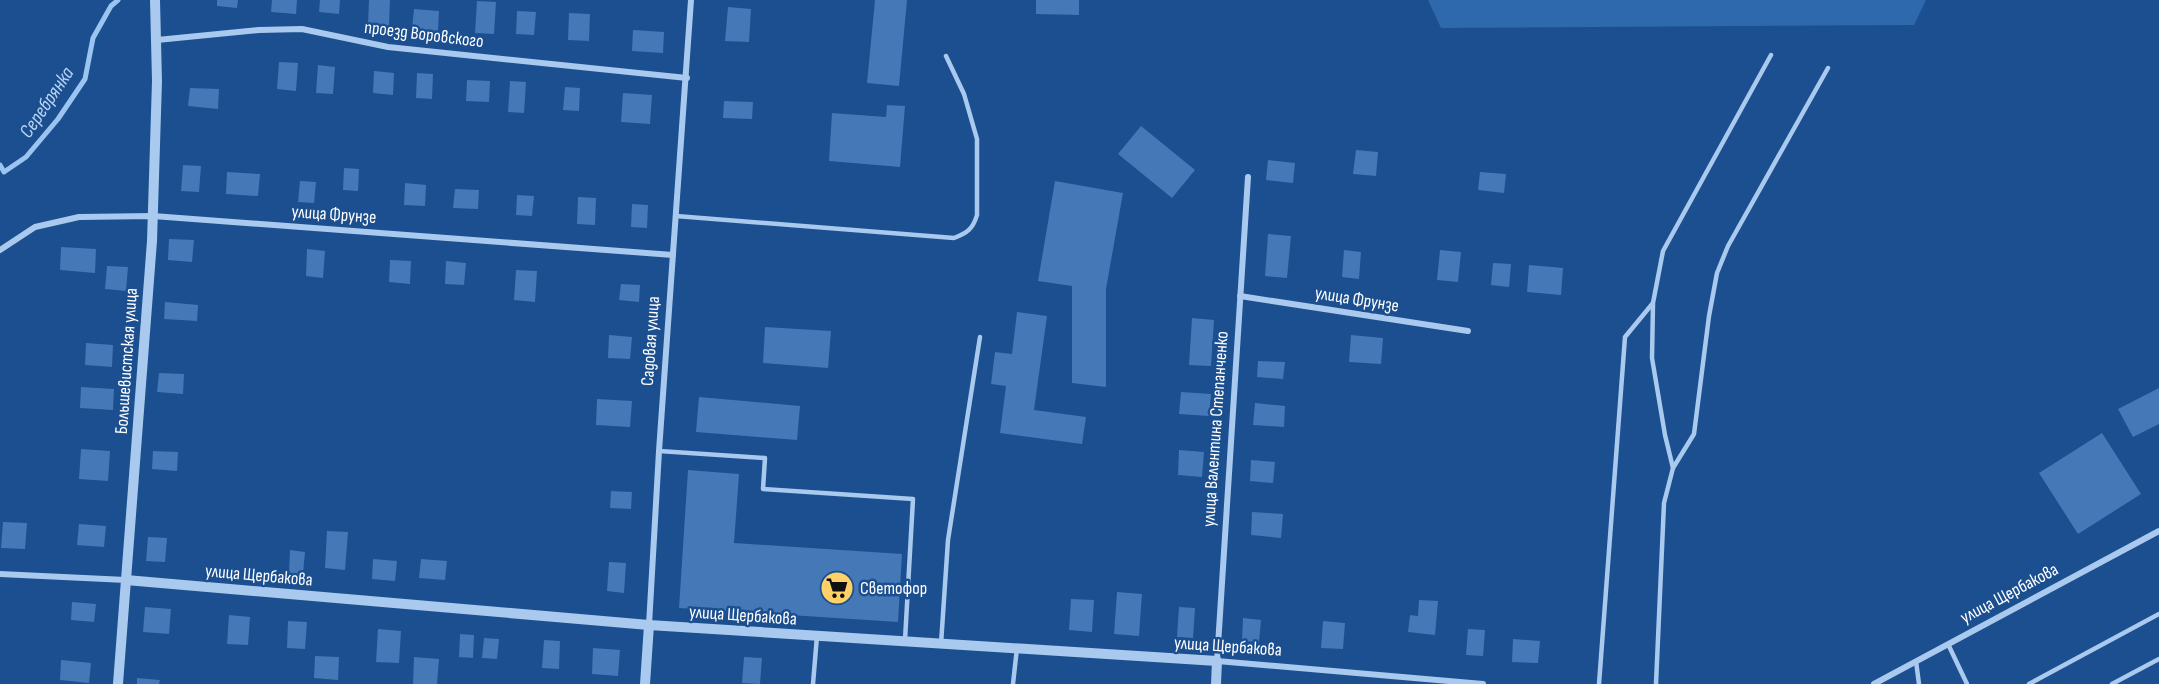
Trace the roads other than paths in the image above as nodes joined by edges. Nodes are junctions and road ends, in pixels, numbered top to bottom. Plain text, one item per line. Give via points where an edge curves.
1 (156, 0) edge
2 (691, 0) edge
3 (157, 40) junction
4 (1771, 55) dead end
5 (946, 56) dead end
6 (1828, 68) dead end
7 (687, 78) junction
8 (1248, 177) dead end
9 (153, 216) junction
10 (676, 216) junction
11 (0, 250) edge
12 (673, 255) junction
13 (1240, 296) junction
14 (1653, 303) junction
15 (1468, 331) dead end
16 (980, 337) dead end
17 (659, 451) junction
18 (1673, 468) junction
19 (2159, 531) edge
20 (0, 574) edge
21 (126, 580) junction
22 (2159, 614) edge
23 (649, 625) junction
24 (816, 636) junction
25 (905, 641) junction
26 (941, 644) junction
27 (1948, 644) junction
28 (1017, 648) junction
29 (2159, 659) edge
30 (1217, 661) junction
31 (1916, 661) junction
32 (118, 684) edge
33 (645, 684) edge
34 (813, 684) edge
35 (1013, 684) edge
36 (1216, 684) edge
37 (1484, 684) edge
38 (1599, 684) edge
39 (1656, 684) edge
40 (1874, 684) edge
41 (1919, 684) edge
42 (1967, 684) edge
43 (2029, 684) edge
44 (2112, 684) edge

1 - 3 street, Большевистская улица
2 - 7 street, Садовая улица
3 - 7 street, проезд Воровского via 302,29 388,47
3 - 9 street, Большевистская улица
4 - 14 lane via 1664,251
5 - 10 lane via 964,94 977,139 977,215 974,227 965,234 954,238
6 - 18 lane via 1728,246 1717,273 1694,434
7 - 10 street, Садовая улица
8 - 13 street, улица Валентина Степанченко
9 - 11 street, улица Фрунзе via 79,217 35,227
9 - 12 street, улица Фрунзе
9 - 21 street, Большевистская улица
10 - 12 street, Садовая улица
12 - 17 street, Садовая улица
13 - 15 street, улица Фрунзе
13 - 30 street, улица Валентина Степанченко
14 - 18 lane via 1652,357
14 - 38 lane via 1625,337
16 - 26 lane via 948,540
17 - 23 street, Садовая улица
17 - 25 lane via 765,458 763,489 913,499
18 - 39 lane via 1664,503
19 - 27 street, улица Щербакова
20 - 21 street, улица Щербакова
21 - 23 street, улица Щербакова
21 - 32 street, Большевистская улица
22 - 43 lane
23 - 24 street, улица Щербакова
23 - 33 street, Садовая улица
24 - 25 street, улица Щербакова
24 - 34 lane
25 - 26 street, улица Щербакова
26 - 28 street, улица Щербакова
27 - 31 street, улица Щербакова
27 - 42 lane
28 - 30 street, улица Щербакова
28 - 35 lane
29 - 44 lane
30 - 36 street, улица Валентина Степанченко
30 - 37 street, улица Щербакова
31 - 40 street, улица Щербакова
31 - 41 lane

